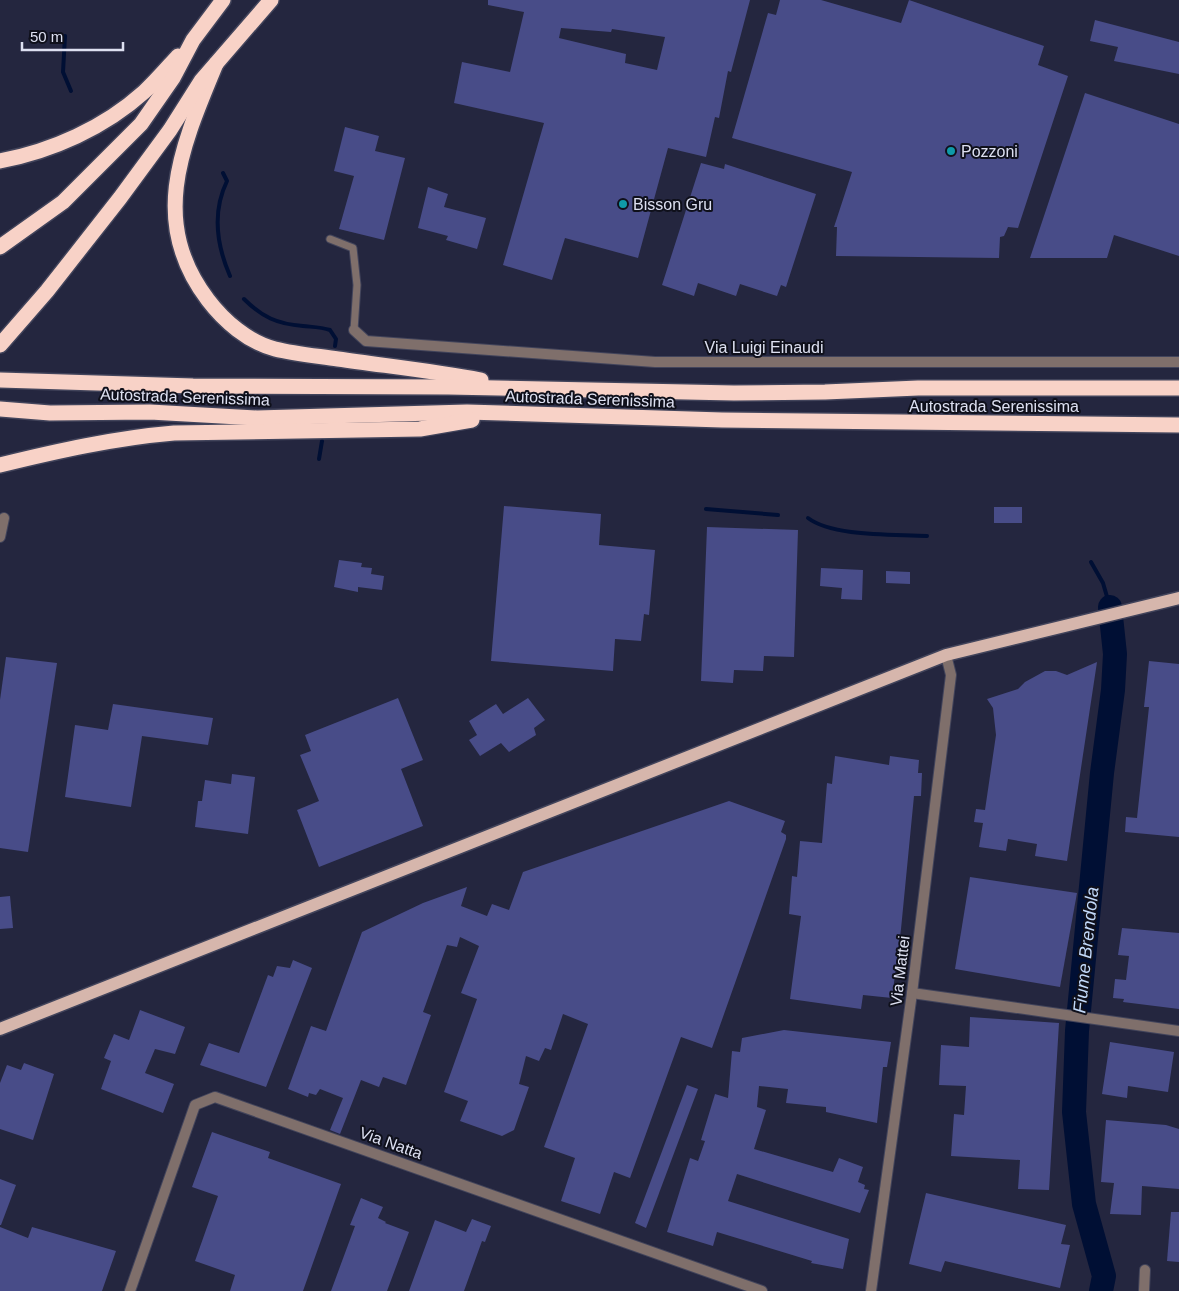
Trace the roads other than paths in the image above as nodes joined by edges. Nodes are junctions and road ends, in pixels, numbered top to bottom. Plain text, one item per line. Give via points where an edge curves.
1 (223, 0) edge
2 (270, 0) edge
3 (193, 40) junction
4 (216, 64) junction
5 (0, 161) edge
6 (330, 240) dead end
7 (0, 247) edge
8 (354, 330) joint
9 (0, 345) edge
10 (1179, 362) edge
11 (0, 380) edge
12 (524, 388) junction
13 (1179, 388) edge
14 (0, 409) edge
15 (506, 414) junction
16 (1179, 425) edge
17 (0, 465) edge
18 (4, 518) dead end
19 (0, 537) edge
20 (1179, 598) edge
21 (946, 655) junction
22 (912, 993) junction
23 (1, 1030) edge
24 (1179, 1031) edge
25 (1145, 1270) dead end
26 (130, 1291) edge
27 (762, 1291) edge
28 (871, 1291) edge
29 (1144, 1291) edge

1 - 3 highway
2 - 4 highway
3 - 5 highway via 144,92 107,119 53,146
3 - 7 highway via 154,105 114,153 63,202
4 - 9 highway via 201,81 146,164 47,291
4 - 12 highway via 185,145 175,196 175,220 185,264 218,313 242,333 274,349
6 - 8 lane via 353,248 357,285
8 - 10 street, Via Luigi Einaudi via 366,341 655,362
11 - 12 highway, Autostrada Serenissima via 193,386
12 - 13 highway, Autostrada Serenissima via 734,393 918,388
14 - 15 highway, Autostrada Serenissima via 257,418 458,412
15 - 16 highway, Autostrada Serenissima
15 - 17 highway via 420,428 142,436
18 - 19 street
20 - 21 main road
21 - 22 street, Via Mattei via 951,675
21 - 23 main road
22 - 24 street
22 - 28 street, Via Mattei
25 - 29 street
26 - 27 street, Via Natta via 195,1105 215,1097

